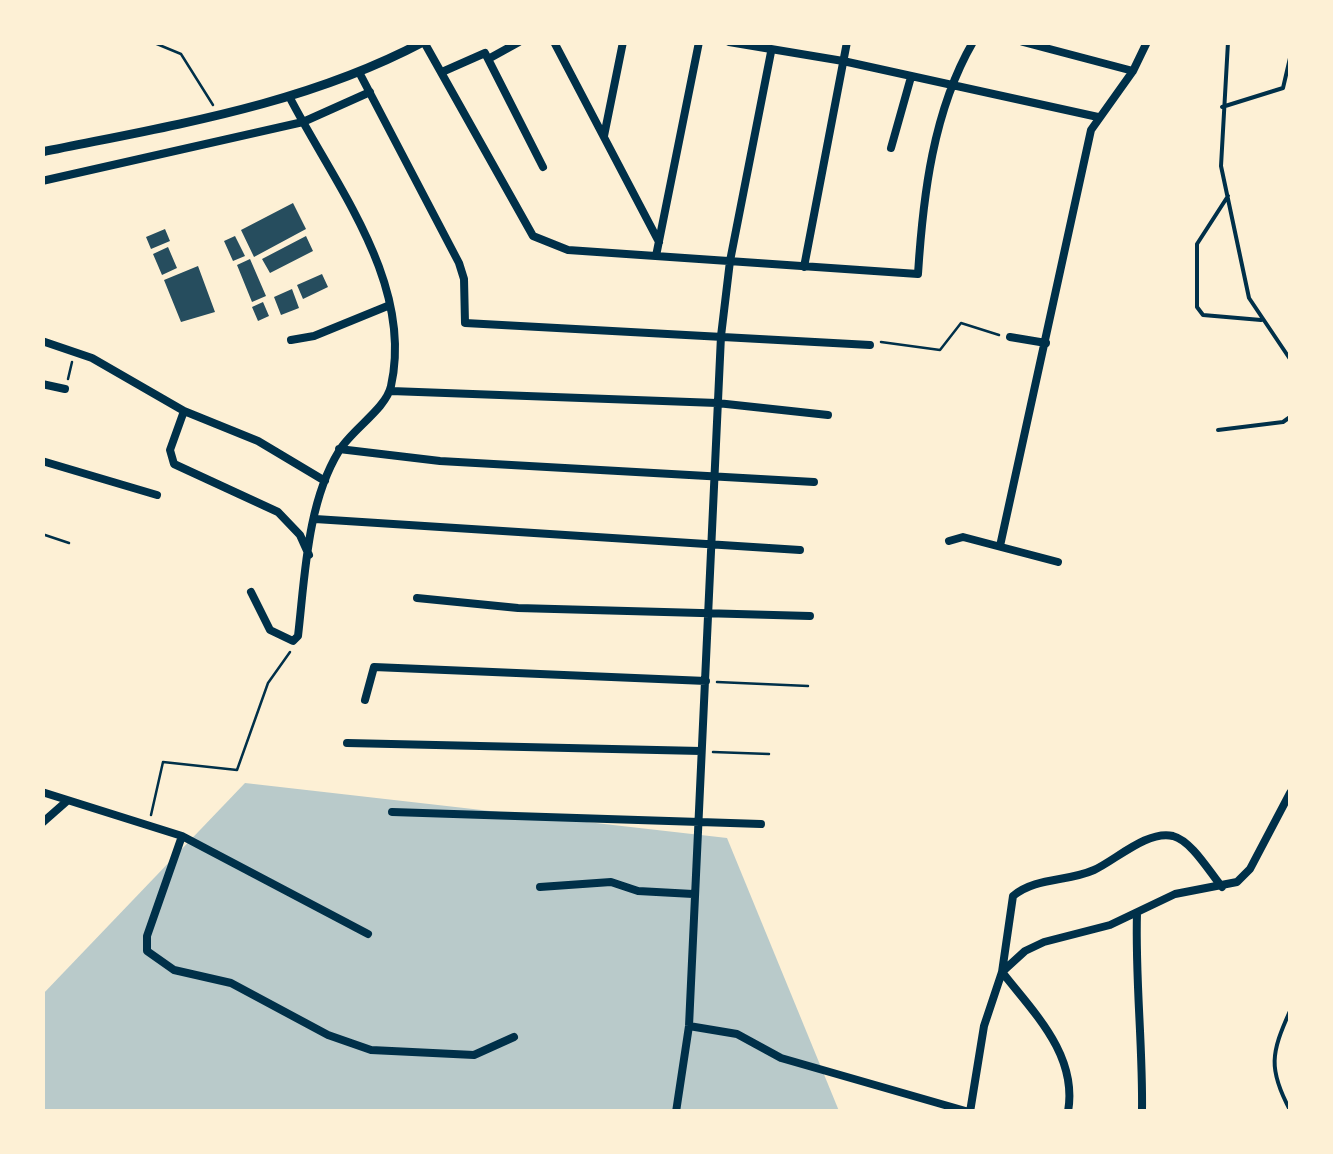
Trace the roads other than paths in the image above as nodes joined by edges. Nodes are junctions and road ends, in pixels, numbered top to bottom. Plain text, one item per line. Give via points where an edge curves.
1 (423, 42) edge
2 (519, 42) edge
3 (554, 42) edge
4 (623, 42) edge
5 (699, 42) edge
6 (729, 42) edge
7 (846, 42) edge
8 (974, 42) edge
9 (1023, 42) edge
10 (1147, 42) edge
11 (1228, 42) edge
12 (771, 52) junction
13 (488, 56) junction
14 (1290, 58) edge
15 (843, 61) junction
16 (1133, 71) junction
17 (442, 72) junction
18 (360, 74) junction
19 (911, 78) junction
20 (949, 86) junction
21 (370, 92) junction
22 (290, 98) junction
23 (1222, 107) junction
24 (1098, 117) junction
25 (303, 122) junction
26 (604, 137) junction
27 (890, 148) dead end
28 (42, 152) edge
29 (543, 167) dead end
30 (42, 181) edge
31 (1228, 196) junction
32 (658, 242) junction
33 (656, 256) junction
34 (730, 261) junction
35 (804, 266) junction
36 (390, 304) junction
37 (1261, 320) junction
38 (722, 336) junction
39 (1010, 337) road end
40 (291, 340) dead end
41 (42, 341) edge
42 (1046, 343) junction
43 (870, 345) road end
44 (1290, 359) edge
45 (42, 384) edge
46 (65, 390) road end
47 (391, 391) junction
48 (717, 403) junction
49 (184, 412) junction
50 (828, 415) dead end
51 (1290, 417) edge
52 (1218, 430) dead end
53 (339, 449) junction
54 (42, 461) edge
55 (715, 475) junction
56 (324, 480) junction
57 (814, 482) dead end
58 (157, 496) dead end
59 (315, 519) junction
60 (950, 541) dead end
61 (713, 546) junction
62 (1000, 546) junction
63 (800, 550) dead end
64 (309, 555) junction
65 (1058, 562) dead end
66 (251, 592) dead end
67 (417, 598) dead end
68 (710, 614) junction
69 (810, 616) dead end
70 (706, 681) junction
71 (365, 700) dead end
72 (347, 743) dead end
73 (701, 751) junction
74 (42, 792) edge
75 (1290, 793) edge
76 (67, 801) junction
77 (392, 812) dead end
78 (696, 820) junction
79 (42, 822) edge
80 (761, 824) dead end
81 (182, 836) junction
82 (1222, 887) junction
83 (540, 888) dead end
84 (693, 894) junction
85 (1138, 913) junction
86 (368, 934) dead end
87 (1002, 972) junction
88 (1290, 1011) edge
89 (688, 1026) junction
90 (514, 1037) dead end
91 (1290, 1110) edge
92 (676, 1112) edge
93 (969, 1112) edge
94 (1068, 1112) edge
95 (1142, 1112) edge

1 - 17 street
1 - 18 street
2 - 13 street
3 - 26 street
4 - 26 street
5 - 32 street
6 - 12 street
7 - 15 street
8 - 20 street
9 - 16 street
10 - 16 street
11 - 23 lane
12 - 15 street
12 - 34 street
13 - 17 street
13 - 29 street
14 - 23 lane via 1283,88
15 - 19 street
15 - 35 street
16 - 24 street
17 - 33 street via 533,236 546,245
18 - 21 street
18 - 22 street
19 - 20 street
19 - 27 street
20 - 24 street
20 - 35 street via 920,228 918,274
21 - 25 street
21 - 38 street via 459,262 465,323
22 - 25 street
22 - 28 street
23 - 31 lane via 1219,143
24 - 42 street
25 - 30 street
25 - 36 street via 364,235
26 - 32 street
31 - 37 lane
31 - 37 lane via 1197,244 1196,307 1203,314
32 - 33 street
33 - 34 street
34 - 35 street
34 - 38 street
36 - 40 street
36 - 47 street
37 - 44 lane
38 - 43 street
38 - 48 street
39 - 42 street
41 - 49 street via 147,386
42 - 62 street
45 - 46 street
47 - 48 street
47 - 53 street
48 - 50 street
48 - 55 street
49 - 56 street via 258,441
49 - 64 street via 170,450 174,464 278,512
51 - 52 lane
53 - 55 street
53 - 56 street
54 - 58 street
55 - 57 street
55 - 61 street
56 - 59 street
59 - 61 street
59 - 64 street
60 - 62 street via 963,537
61 - 63 street
61 - 68 street
62 - 65 street
64 - 66 street via 293,641 270,630
67 - 68 street
68 - 69 street
68 - 70 street
70 - 71 street via 374,667
70 - 73 street
72 - 73 street
73 - 78 street
74 - 76 street
75 - 82 street via 1250,868
76 - 79 street
76 - 81 street
77 - 78 street
78 - 80 street
78 - 84 street
81 - 86 street
81 - 90 street via 147,936 147,951 156,961 231,983 328,1035 372,1050 474,1056
82 - 85 street via 1174,894
82 - 87 street via 1184,842 1164,836 1089,872 1027,885 1013,896
83 - 84 street via 611,882
84 - 89 street
85 - 87 street via 1044,942
85 - 95 street
87 - 93 street via 984,1026
87 - 94 street via 1064,1060
88 - 91 lane via 1275,1044 1274,1080
89 - 92 street
89 - 93 street via 737,1034 781,1058

